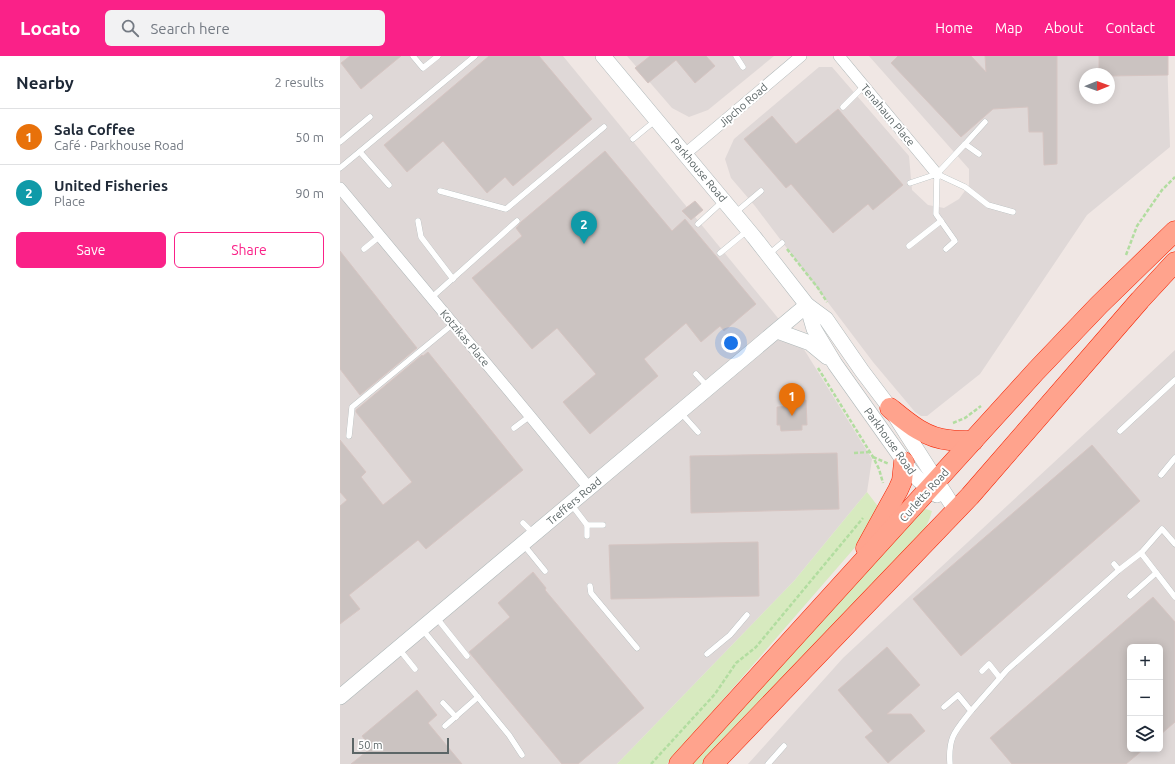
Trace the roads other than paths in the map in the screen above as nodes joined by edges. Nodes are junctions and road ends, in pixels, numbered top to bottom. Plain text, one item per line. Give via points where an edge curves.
1 (413, 56) edge
2 (438, 56) edge
3 (476, 56) edge
4 (603, 56) edge
5 (736, 56) edge
6 (801, 56) edge
7 (839, 56) edge
8 (743, 67) dead end
9 (864, 86) junction
10 (843, 107) dead end
11 (370, 117) dead end
12 (656, 120) junction
13 (985, 122) dead end
14 (604, 127) dead end
15 (633, 139) dead end
16 (340, 142) edge
17 (965, 144) junction
18 (360, 152) junction
19 (685, 154) junction
20 (979, 154) dead end
21 (340, 168) edge
22 (937, 174) junction
23 (910, 183) dead end
24 (389, 185) dead end
25 (440, 191) dead end
26 (761, 191) dead end
27 (341, 192) edge
28 (724, 200) junction
29 (1014, 212) dead end
30 (735, 214) junction
31 (418, 221) dead end
32 (517, 221) dead end
33 (941, 222) junction
34 (698, 224) dead end
35 (748, 229) junction
36 (1175, 231) edge
37 (380, 236) junction
38 (782, 243) dead end
39 (909, 246) dead end
40 (364, 249) dead end
41 (946, 249) dead end
42 (720, 253) dead end
43 (768, 254) junction
44 (1175, 262) edge
45 (453, 279) junction
46 (431, 298) junction
47 (807, 305) junction
48 (453, 324) junction
49 (777, 331) junction
50 (835, 364) junction
51 (696, 374) dead end
52 (1175, 380) edge
53 (708, 388) junction
54 (890, 408) junction
55 (680, 411) junction
56 (530, 416) junction
57 (514, 428) dead end
58 (1120, 431) dead end
59 (698, 432) dead end
60 (349, 436) dead end
61 (973, 441) junction
62 (1175, 458) edge
63 (904, 462) junction
64 (1161, 475) dead end
65 (933, 485) junction
66 (589, 488) junction
67 (570, 504) junction
68 (956, 511) junction
69 (523, 523) dead end
70 (587, 525) junction
71 (603, 525) dead end
72 (587, 536) dead end
73 (528, 539) junction
74 (1175, 544) edge
75 (1141, 553) junction
76 (1114, 564) dead end
77 (546, 570) dead end
78 (1119, 570) junction
79 (1156, 573) junction
80 (852, 574) junction
81 (590, 586) dead end
82 (1130, 596) dead end
83 (1175, 597) edge
84 (747, 615) dead end
85 (436, 617) junction
86 (422, 628) junction
87 (398, 648) junction
88 (636, 648) dead end
89 (707, 654) dead end
90 (467, 656) dead end
91 (415, 670) dead end
92 (982, 671) dead end
93 (1000, 678) junction
94 (340, 696) edge
95 (478, 698) junction
96 (443, 703) dead end
97 (944, 707) dead end
98 (971, 711) junction
99 (456, 717) junction
100 (445, 726) dead end
101 (784, 746) dead end
102 (522, 755) dead end
103 (679, 764) edge
104 (713, 764) edge
105 (768, 764) edge
106 (950, 764) edge

1 - 2 lane via 423,68
3 - 18 lane
4 - 12 street, Parkhouse Road
5 - 8 lane
6 - 19 street, Jipcho Road
7 - 9 street, Tenahaun Place
9 - 10 lane
9 - 22 street, Tenahaun Place
11 - 16 lane
12 - 15 lane
12 - 19 street, Parkhouse Road
13 - 17 lane
14 - 25 lane via 506,209
17 - 20 lane
17 - 22 lane
18 - 21 lane
18 - 24 lane
19 - 28 street, Parkhouse Road
22 - 23 lane
22 - 29 lane via 965,187 988,205
22 - 33 lane via 936,214
26 - 30 lane
27 - 37 street, Kotzikas Place
28 - 30 street, Parkhouse Road
28 - 34 lane
30 - 35 street, Parkhouse Road
31 - 45 lane via 421,237
32 - 45 lane
33 - 39 lane
33 - 41 lane via 956,241
35 - 42 lane
35 - 43 street, Parkhouse Road
36 - 61 highway, Curletts Road via 1036,371
37 - 40 lane
37 - 46 street, Kotzikas Place
38 - 43 lane
43 - 47 street, Parkhouse Road
44 - 68 highway
45 - 46 lane
46 - 48 street, Kotzikas Place
47 - 49 street, Treffers Road
47 - 50 street, Parkhouse Road via 814,329
47 - 54 street, Parkhouse Road via 826,319
48 - 56 street, Kotzikas Place
48 - 60 lane via 352,407
49 - 50 street via 810,344
49 - 53 street, Treffers Road
50 - 63 street, Parkhouse Road
51 - 53 lane
52 - 58 lane
53 - 55 street, Treffers Road
54 - 61 highway via 910,425 929,435 948,440
54 - 65 street, Parkhouse Road
55 - 59 lane
55 - 66 street, Treffers Road
56 - 57 lane
56 - 66 street, Kotzikas Place
61 - 65 highway, Curletts Road
62 - 64 lane
63 - 65 street, Parkhouse Road via 919,480
63 - 80 highway via 902,481 898,490
65 - 68 street, Parkhouse Road
65 - 80 highway, Curletts Road
66 - 67 street, Treffers Road
67 - 70 lane
67 - 73 street, Treffers Road
68 - 104 highway
69 - 73 lane
70 - 71 lane
70 - 72 lane
73 - 77 lane
73 - 85 street, Treffers Road
74 - 75 lane via 1162,529
75 - 78 lane
75 - 79 lane
76 - 78 lane
78 - 93 lane
79 - 82 lane
79 - 83 lane
80 - 103 highway, Curletts Road
81 - 88 lane via 591,593
84 - 89 lane via 730,635
85 - 86 street, Treffers Road
85 - 90 lane
86 - 87 street, Treffers Road
86 - 95 lane
87 - 91 lane
87 - 94 street, Treffers Road
92 - 93 lane via 989,664
93 - 98 lane
95 - 99 lane
95 - 102 lane
96 - 99 lane
97 - 98 lane via 958,695
98 - 106 lane via 951,740
99 - 100 lane
101 - 105 lane

